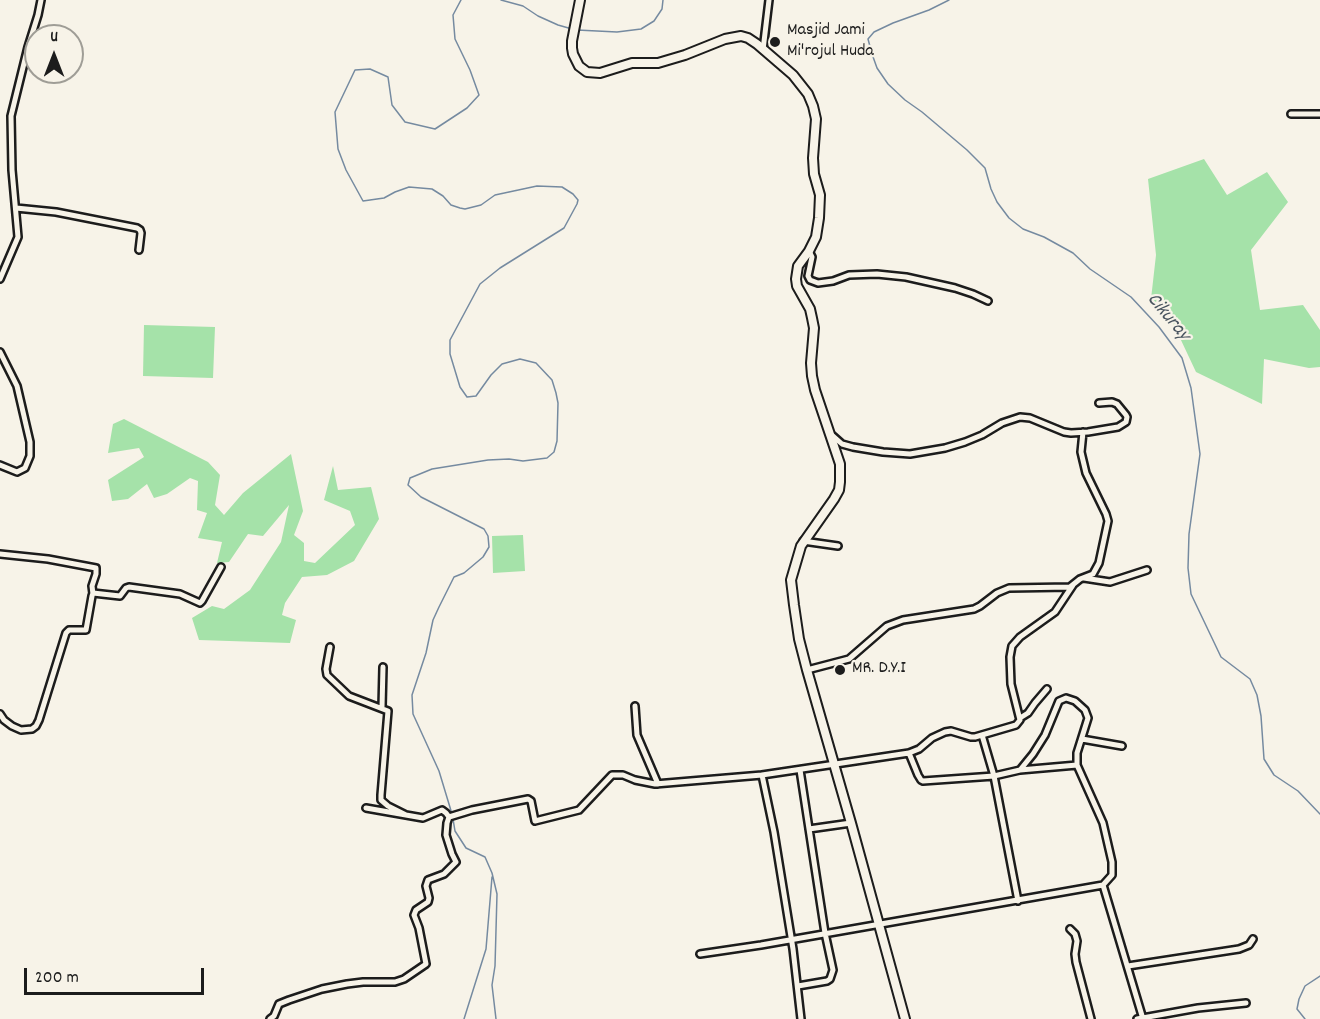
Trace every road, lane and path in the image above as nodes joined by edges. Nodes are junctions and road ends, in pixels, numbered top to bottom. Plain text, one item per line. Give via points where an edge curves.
1 (41, 0) edge
2 (580, 0) edge
3 (769, 0) edge
4 (763, 50) junction
5 (1291, 114) dead end
6 (1320, 114) edge
7 (16, 208) junction
8 (139, 250) dead end
9 (809, 251) junction
10 (0, 279) edge
11 (988, 301) dead end
12 (0, 352) edge
13 (1099, 403) dead end
14 (830, 432) junction
15 (1083, 432) junction
16 (0, 465) edge
17 (803, 541) junction
18 (838, 546) dead end
19 (0, 554) edge
20 (221, 567) dead end
21 (1147, 570) dead end
22 (1082, 578) junction
23 (1073, 585) junction
24 (93, 594) junction
25 (330, 647) dead end
26 (383, 667) dead end
27 (807, 670) junction
28 (1047, 689) dead end
29 (635, 706) dead end
30 (382, 707) junction
31 (1020, 718) junction
32 (1, 719) edge
33 (982, 735) junction
34 (1082, 739) junction
35 (1122, 746) dead end
36 (909, 753) junction
37 (834, 764) junction
38 (1077, 765) junction
39 (800, 770) junction
40 (1020, 770) junction
41 (762, 775) junction
42 (994, 776) junction
43 (658, 784) junction
44 (366, 808) dead end
45 (406, 815) junction
46 (450, 817) junction
47 (851, 823) junction
48 (809, 829) junction
49 (1103, 885) junction
50 (1018, 901) junction
51 (879, 924) junction
52 (1070, 929) dead end
53 (825, 933) junction
54 (791, 939) junction
55 (1253, 939) dead end
56 (700, 954) dead end
57 (1128, 966) junction
58 (798, 986) junction
59 (1246, 1003) dead end
60 (1141, 1018) edge
61 (270, 1019) edge
62 (801, 1019) edge
63 (905, 1019) edge
64 (1091, 1019) edge

1 - 7 street via 11,116
2 - 4 main road via 573,54 586,72 670,60 741,36
3 - 4 street
4 - 9 main road via 793,75 808,94 816,119 813,158 820,195 819,218
5 - 6 street
7 - 8 street via 138,229
7 - 10 street via 18,237
9 - 11 street via 812,257 808,276 818,283 849,275 896,276 937,283
9 - 14 main road via 798,266 796,279 810,309 814,328 812,376
12 - 16 street via 17,386 30,456 25,468 17,472
13 - 15 street via 1117,404 1127,417 1126,422 1118,427
14 - 15 street via 842,444 910,454 965,442 1020,417 1064,432
14 - 17 main road via 840,464 840,486
15 - 22 street via 1086,472 1108,521 1097,569
17 - 18 street
17 - 27 main road via 791,580
19 - 24 street via 96,568
20 - 24 street via 200,603 180,594 129,587 120,596
21 - 22 street via 1110,582
22 - 23 street
23 - 27 street via 1009,588 974,609 903,620 887,627 849,659
23 - 31 street via 1055,612 1012,646 1011,684
24 - 32 street via 86,630 66,633 36,726 21,730
25 - 30 street via 327,675 349,696
26 - 30 street
27 - 37 main road
28 - 31 street
29 - 43 street via 637,735
30 - 45 street via 388,712 381,800
31 - 33 street via 1016,725
33 - 36 street via 945,732
33 - 42 street
34 - 35 street
34 - 38 street
34 - 40 street via 1087,713 1075,701 1061,699 1045,735
36 - 37 street
36 - 42 street via 923,781
37 - 39 street
37 - 47 main road
38 - 40 street
38 - 49 street via 1103,823 1112,862 1112,875
39 - 41 street
39 - 48 street
40 - 42 street
41 - 43 street
41 - 54 street
42 - 50 street
43 - 46 street via 612,775 579,810 535,821 528,799
44 - 45 street
45 - 46 street via 423,818 442,810
46 - 61 street via 446,835 456,862 444,874 428,880 428,902 414,915 426,964 395,982 346,984 290,1000 279,1005
47 - 48 street
47 - 51 main road
48 - 53 street
49 - 50 street
49 - 57 street
50 - 51 street
51 - 53 street
51 - 63 main road
52 - 64 street via 1077,941 1076,962
53 - 54 street
53 - 58 street via 830,979
54 - 56 street
54 - 58 street
55 - 57 street via 1239,949
57 - 60 street
58 - 62 street
59 - 60 street

